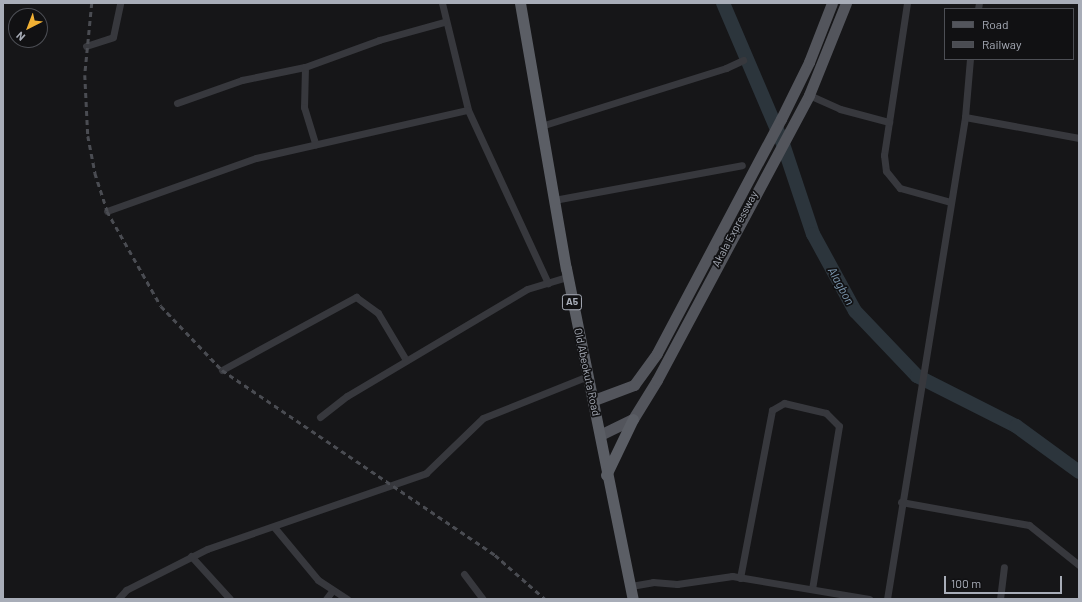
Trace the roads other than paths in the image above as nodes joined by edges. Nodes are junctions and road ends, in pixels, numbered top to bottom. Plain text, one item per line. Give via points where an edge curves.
1 (120, 3) edge
2 (442, 3) edge
3 (520, 3) edge
4 (832, 3) edge
5 (846, 3) edge
6 (907, 3) edge
7 (444, 22) junction
8 (86, 46) dead end
9 (743, 60) dead end
10 (970, 60) edge
11 (305, 67) junction
12 (809, 95) junction
13 (177, 103) dead end
14 (468, 110) junction
15 (966, 116) junction
16 (889, 122) junction
17 (541, 126) junction
18 (1079, 138) edge
19 (315, 144) junction
20 (742, 164) dead end
21 (554, 200) junction
22 (950, 202) junction
23 (107, 211) dead end
24 (567, 277) junction
25 (548, 283) junction
26 (406, 360) junction
27 (222, 370) dead end
28 (588, 376) junction
29 (594, 400) junction
30 (320, 417) dead end
31 (633, 419) junction
32 (600, 435) junction
33 (606, 476) junction
34 (901, 502) junction
35 (274, 527) junction
36 (191, 556) junction
37 (1079, 564) edge
38 (1004, 567) dead end
39 (464, 574) dead end
40 (740, 578) junction
41 (631, 586) junction
42 (812, 589) junction
43 (332, 591) junction
44 (118, 599) edge
45 (230, 599) edge
46 (326, 599) edge
47 (347, 599) edge
48 (483, 599) edge
49 (633, 599) edge
50 (869, 599) edge
51 (887, 599) edge
52 (1000, 599) edge

1 - 8 street via 113,37
2 - 7 street
3 - 17 highway, Old Abeokuta Road / A5
4 - 29 main road, Akala Expressway via 809,62 781,119 645,371 625,391
5 - 12 main road, Akala Expressway
6 - 16 street
7 - 11 street via 379,40
7 - 14 street
9 - 17 street via 726,68
10 - 15 street
11 - 13 street via 242,80
11 - 19 street via 304,107
12 - 16 street via 840,109
12 - 31 main road, Akala Expressway via 668,360
14 - 19 street
14 - 25 street
15 - 18 street
15 - 22 street
16 - 22 street via 884,155 890,178 907,191
17 - 21 highway, Old Abeokuta Road / A5
19 - 23 street via 256,158
20 - 21 street
21 - 24 highway, Old Abeokuta Road / A5
22 - 34 street
24 - 25 street
24 - 28 highway, Old Abeokuta Road / A5
25 - 26 street via 527,289
26 - 27 street via 378,313 356,297
26 - 30 street
28 - 29 highway, Old Abeokuta Road / A5
28 - 35 street via 483,418 426,473
29 - 32 highway, Old Abeokuta Road / A5
31 - 32 main road
31 - 33 highway
32 - 33 highway, Old Abeokuta Road / A5
33 - 41 highway, Old Abeokuta Road / A5
34 - 37 street via 1003,518 1029,526
34 - 51 street
35 - 36 street
35 - 43 street via 307,568
36 - 44 street via 126,590
36 - 45 street
38 - 52 street
39 - 48 street
40 - 41 street
40 - 42 street
40 - 42 street via 772,410 784,403 826,413 839,426
41 - 49 highway, Old Abeokuta Road / A5
42 - 50 street
43 - 46 street
43 - 47 street

